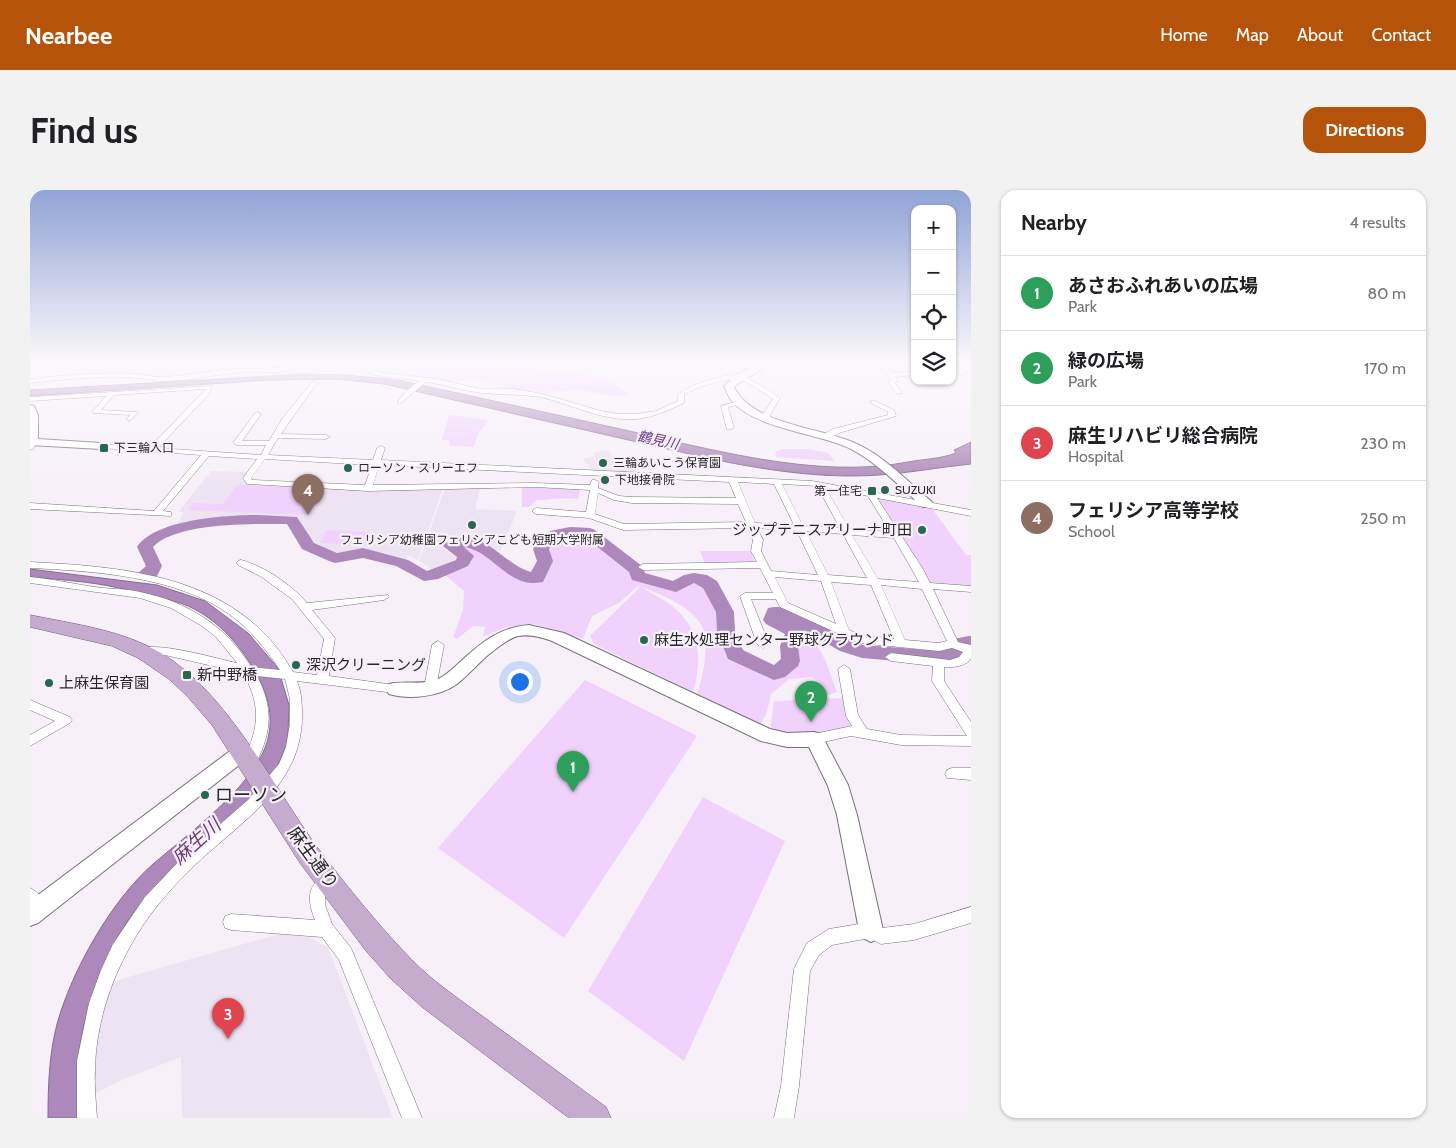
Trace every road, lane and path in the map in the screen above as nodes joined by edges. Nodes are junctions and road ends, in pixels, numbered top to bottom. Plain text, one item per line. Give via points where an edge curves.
1 (103, 403) edge
2 (197, 403) edge
3 (299, 403) edge
4 (566, 403) edge
5 (680, 403) edge
6 (737, 403) edge
7 (739, 403) edge
8 (774, 403) edge
9 (876, 403) edge
10 (30, 408) edge
11 (257, 414) dead end
12 (765, 417) junction
13 (130, 418) dead end
14 (730, 428) dead end
15 (827, 436) junction
16 (326, 437) dead end
17 (273, 439) junction
18 (31, 444) edge
19 (101, 446) joint
20 (153, 448) junction
21 (380, 448) dead end
22 (207, 453) junction
23 (262, 457) junction
24 (877, 462) joint
25 (376, 463) junction
26 (593, 474) junction
27 (894, 476) joint
28 (733, 481) junction
29 (777, 482) junction
30 (820, 485) junction
31 (368, 488) junction
32 (594, 490) junction
33 (870, 493) junction
34 (743, 502) junction
35 (927, 504) junction
36 (30, 506) edge
37 (536, 511) dead end
38 (157, 513) junction
39 (971, 513) edge
40 (168, 514) dead end
41 (590, 516) junction
42 (752, 525) junction
43 (800, 528) junction
44 (846, 531) junction
45 (896, 535) junction
46 (241, 563) dead end
47 (30, 565) edge
48 (762, 565) junction
49 (643, 567) dead end
50 (769, 574) junction
51 (825, 579) junction
52 (30, 580) edge
53 (875, 582) junction
54 (928, 586) junction
55 (971, 589) edge
56 (778, 596) junction
57 (384, 597) dead end
58 (306, 607) junction
59 (30, 621) edge
60 (845, 633) junction
61 (901, 643) junction
62 (763, 644) dead end
63 (438, 645) dead end
64 (962, 647) edge
65 (142, 651) junction
66 (890, 657) dead end
67 (940, 662) junction
68 (844, 669) dead end
69 (250, 670) junction
70 (286, 676) junction
71 (322, 680) junction
72 (430, 688) junction
73 (395, 689) joint
74 (30, 705) edge
75 (971, 732) edge
76 (863, 733) junction
77 (814, 739) junction
78 (30, 741) edge
79 (971, 741) edge
80 (244, 759) junction
81 (952, 774) dead end
82 (971, 774) edge
83 (266, 790) junction
84 (329, 880) junction
85 (33, 906) edge
86 (971, 915) edge
87 (231, 922) dead end
88 (326, 929) junction
89 (870, 930) junction
90 (87, 1118) edge
91 (412, 1118) edge
92 (596, 1118) edge
93 (784, 1118) edge

1 - 13 street via 95,412 135,413
2 - 20 street
3 - 17 street
4 - 5 street via 599,414 630,417 668,410
6 - 14 street via 724,406
7 - 12 street
8 - 12 street
9 - 15 street via 892,411 892,416
10 - 18 street via 33,415
11 - 17 street via 237,443
12 - 15 street
15 - 24 street via 852,445
16 - 17 street
17 - 23 street
18 - 19 street
19 - 20 street
20 - 22 street
21 - 25 street
22 - 23 street
22 - 38 street
23 - 25 street
23 - 31 street via 247,478 250,482
24 - 27 street
25 - 26 street
25 - 31 street
26 - 28 street
26 - 32 street via 596,477
27 - 35 street
28 - 29 street
28 - 34 street
29 - 30 street
29 - 43 street
30 - 33 street
30 - 44 street
31 - 32 street via 535,485 578,486
32 - 34 street via 632,500
32 - 41 street
33 - 35 street
33 - 45 street
34 - 42 street
35 - 39 street
36 - 38 street
37 - 41 street
38 - 40 street
41 - 42 street via 622,527
42 - 43 street
42 - 48 street
43 - 44 street
43 - 51 street
44 - 45 street
44 - 53 street
45 - 54 street
46 - 58 street via 263,574
47 - 70 street via 151,580 205,596 238,614 264,640
48 - 49 street
48 - 50 street
50 - 51 street
50 - 56 street
51 - 53 street
51 - 60 street
52 - 69 street via 141,595 171,604 197,616 220,634
53 - 54 street
53 - 61 street
54 - 55 street
54 - 64 street via 953,642
56 - 60 street via 784,605
56 - 62 street via 746,596
57 - 58 street
58 - 71 street via 330,638
59 - 65 main road, 麻生通り via 79,631
60 - 61 street via 859,639
61 - 64 street
63 - 72 street
64 - 67 street via 963,660
65 - 69 street via 165,651
65 - 80 main road, 麻生通り via 202,698
66 - 67 street
67 - 75 street via 938,681
68 - 76 street via 852,716
69 - 70 street
69 - 80 street via 262,699 264,720 258,748
70 - 71 street
70 - 83 street via 296,696 295,730 284,767
71 - 73 street
72 - 73 street
72 - 77 street via 455,676 501,636 519,631 539,631 767,736 788,740
74 - 78 street via 66,720
76 - 77 street via 851,731
76 - 79 street via 901,740
77 - 89 street via 838,785 847,815
80 - 83 main road, 麻生通り
80 - 85 street
81 - 82 street
83 - 84 main road, 麻生通り
83 - 90 street via 159,893 118,949 106,975 93,1019 86,1063
84 - 88 street via 318,891 317,905
84 - 92 main road, 麻生通り via 401,969 432,997
86 - 89 street via 914,932 880,936
87 - 88 street
88 - 91 street via 345,954
89 - 93 street via 829,937 813,949 802,969

